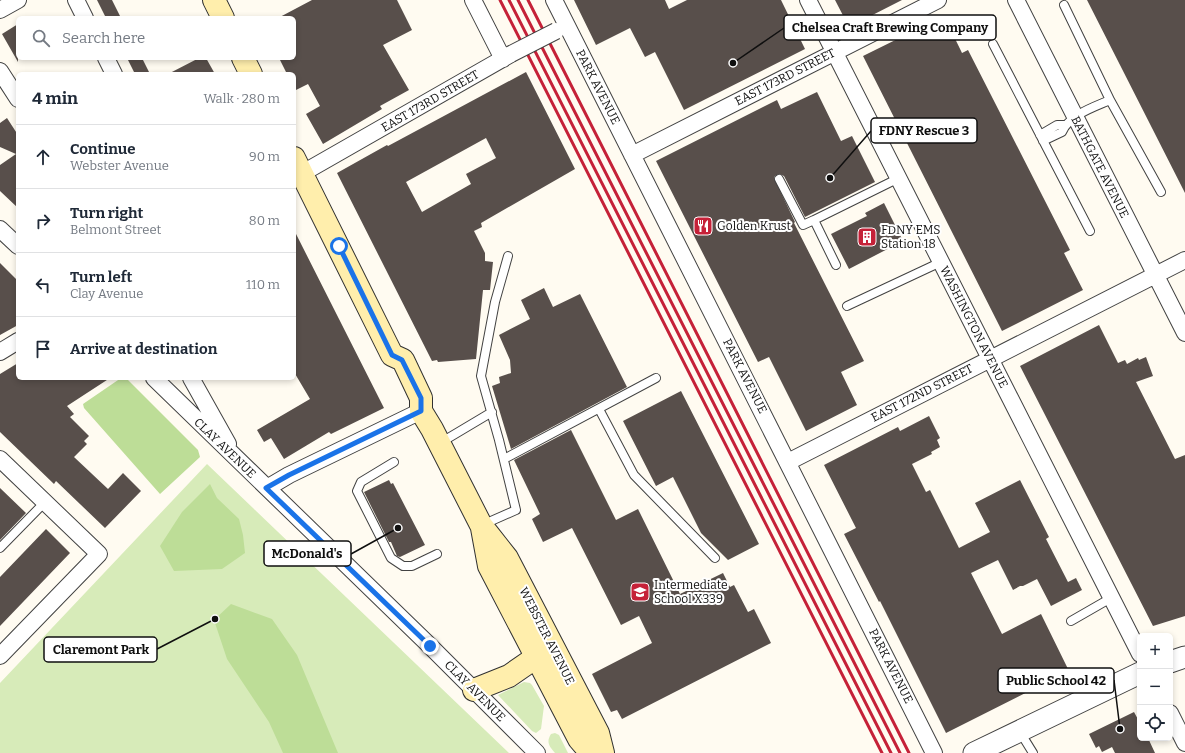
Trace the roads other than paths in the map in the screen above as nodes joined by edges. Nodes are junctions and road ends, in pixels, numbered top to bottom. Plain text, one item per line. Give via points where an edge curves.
1 (18, 0) edge
2 (76, 0) edge
3 (214, 0) edge
4 (472, 0) edge
5 (554, 0) edge
6 (808, 0) edge
7 (938, 0) edge
8 (1016, 0) edge
9 (1064, 5) dead end
10 (0, 10) edge
11 (84, 16) edge
12 (222, 16) edge
13 (561, 28) junction
14 (993, 44) dead end
15 (834, 53) junction
16 (507, 57) junction
17 (107, 60) edge
18 (244, 60) edge
19 (0, 71) edge
20 (113, 72) edge
21 (251, 72) edge
22 (16, 96) edge
23 (1110, 100) junction
24 (1070, 121) junction
25 (1041, 138) junction
26 (632, 155) junction
27 (297, 170) edge
28 (898, 178) junction
29 (779, 179) dead end
30 (1161, 192) dead end
31 (814, 220) junction
32 (0, 229) edge
33 (1090, 231) dead end
34 (16, 244) edge
35 (508, 256) dead end
36 (1185, 260) edge
37 (941, 262) junction
38 (836, 265) dead end
39 (1155, 275) junction
40 (848, 306) dead end
41 (1185, 334) edge
42 (16, 342) edge
43 (0, 352) edge
44 (990, 359) junction
45 (656, 378) dead end
46 (156, 380) edge
47 (192, 380) edge
48 (599, 409) junction
49 (421, 411) junction
50 (492, 412) junction
51 (440, 444) junction
52 (0, 459) edge
53 (236, 459) junction
54 (504, 459) junction
55 (394, 462) dead end
56 (788, 462) junction
57 (266, 488) junction
58 (45, 502) junction
59 (481, 525) junction
60 (0, 548) edge
61 (437, 554) dead end
62 (715, 558) dead end
63 (1112, 598) junction
64 (1071, 622) dead end
65 (1137, 648) edge
66 (544, 651) junction
67 (0, 656) edge
68 (1185, 657) edge
69 (1173, 661) edge
70 (1137, 674) edge
71 (474, 690) junction
72 (1173, 719) edge
73 (1020, 731) junction
74 (1185, 743) edge
75 (537, 753) edge
76 (591, 753) edge
77 (602, 753) edge
78 (934, 753) edge
79 (974, 753) edge
80 (1033, 753) edge

1 - 10 street
2 - 11 street
3 - 12 main road
4 - 16 street
5 - 13 street, PARK AVENUE
6 - 15 street, WASHINGTON AVENUE
7 - 15 street, EAST 173RD STREET
8 - 24 street, BATHGATE AVENUE
9 - 23 lane
13 - 16 street, EAST 173RD STREET, bridge
13 - 26 street, PARK AVENUE
14 - 25 lane
15 - 26 street, EAST 173RD STREET
15 - 28 street, WASHINGTON AVENUE
16 - 27 street, EAST 173RD STREET
17 - 20 street
18 - 21 main road
19 - 22 street
23 - 24 lane
23 - 30 lane
24 - 25 lane via 1062,132
24 - 39 street, BATHGATE AVENUE
25 - 33 lane
26 - 56 street, PARK AVENUE
27 - 49 main road, WEBSTER AVENUE via 392,355 389,367 402,393 409,406
28 - 31 lane
28 - 37 street, WASHINGTON AVENUE
29 - 31 lane via 803,225
31 - 38 lane
32 - 34 street
35 - 50 lane via 495,302 481,376
36 - 39 street, EAST 172ND STREET
37 - 40 lane
37 - 44 street, WASHINGTON AVENUE
39 - 41 street, BATHGATE AVENUE
39 - 44 street, EAST 172ND STREET
42 - 43 street
44 - 56 street, EAST 172ND STREET
44 - 63 street, WASHINGTON AVENUE
45 - 48 lane
46 - 53 street, CLAY AVENUE
47 - 53 street
48 - 54 lane
48 - 62 lane via 634,475
49 - 51 main road, WEBSTER AVENUE
49 - 57 street
50 - 51 lane
50 - 54 lane
51 - 59 main road, WEBSTER AVENUE
52 - 58 street
53 - 57 street, CLAY AVENUE
54 - 59 lane via 516,510
55 - 61 lane via 361,482 357,492 391,558 403,566 412,566
56 - 78 street, PARK AVENUE
57 - 71 street, CLAY AVENUE
58 - 60 lane
58 - 67 street via 99,554
59 - 66 main road, WEBSTER AVENUE via 507,558
63 - 64 lane
63 - 65 street, WASHINGTON AVENUE
66 - 71 main road via 509,676
66 - 76 main road, WEBSTER AVENUE via 579,739
66 - 77 main road, WEBSTER AVENUE via 598,733
68 - 69 street
70 - 73 street
71 - 75 street, CLAY AVENUE
72 - 74 street
73 - 79 street
73 - 80 lane

